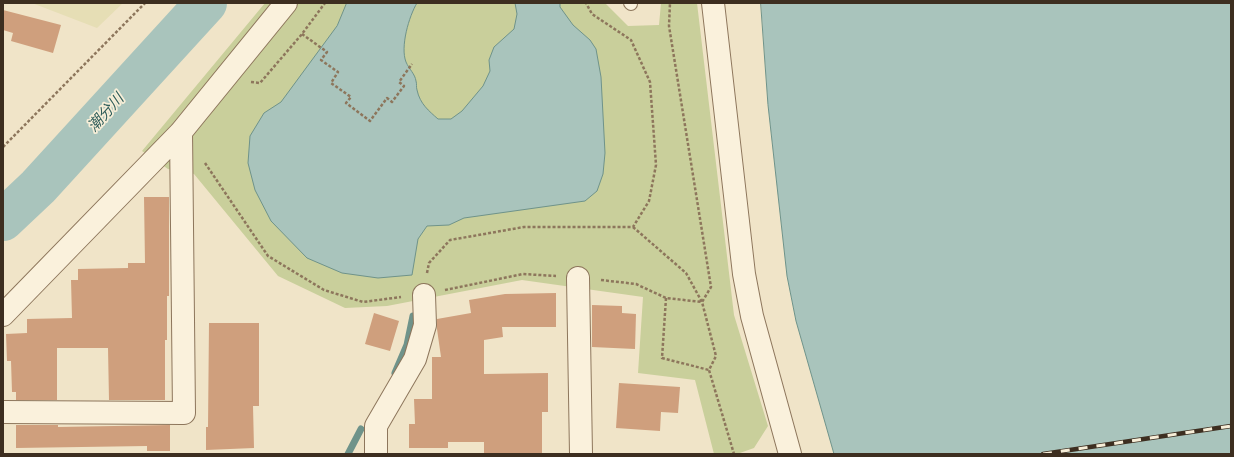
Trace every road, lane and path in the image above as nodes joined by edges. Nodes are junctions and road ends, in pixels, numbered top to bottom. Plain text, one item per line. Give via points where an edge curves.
1 (145, 3) edge
2 (286, 3) edge
3 (325, 3) edge
4 (586, 3) edge
5 (670, 3) edge
6 (713, 3) edge
7 (302, 34) junction
8 (412, 64) dead end
9 (225, 78) junction
10 (181, 132) junction
11 (3, 147) edge
12 (202, 160) dead end
13 (632, 227) junction
14 (578, 278) junction
15 (424, 294) junction
16 (666, 298) junction
17 (702, 302) junction
18 (3, 315) edge
19 (710, 370) junction
20 (3, 412) edge
21 (376, 454) edge
22 (581, 454) edge
23 (734, 454) edge
24 (790, 454) edge

1 - 11 path
2 - 9 street
3 - 7 path
4 - 13 path via 592,14 631,40 650,82 656,165 649,201
5 - 17 path via 669,26 711,287
6 - 24 street via 744,274 752,316
7 - 8 path via 327,52 321,60 338,72 330,83 351,97 346,103 370,121 387,98 392,102 404,86 399,82
7 - 9 path via 260,84
9 - 10 street
10 - 18 street
10 - 20 street via 184,413
12 - 15 path via 268,256 324,290 363,302
13 - 15 path via 524,227 450,240 429,263
13 - 17 path via 686,274
14 - 15 path via 523,274
14 - 16 path via 636,284
14 - 22 street
15 - 21 street via 425,325 415,359 376,426
16 - 17 path
16 - 19 path via 662,358
17 - 19 path via 716,356
19 - 23 path

